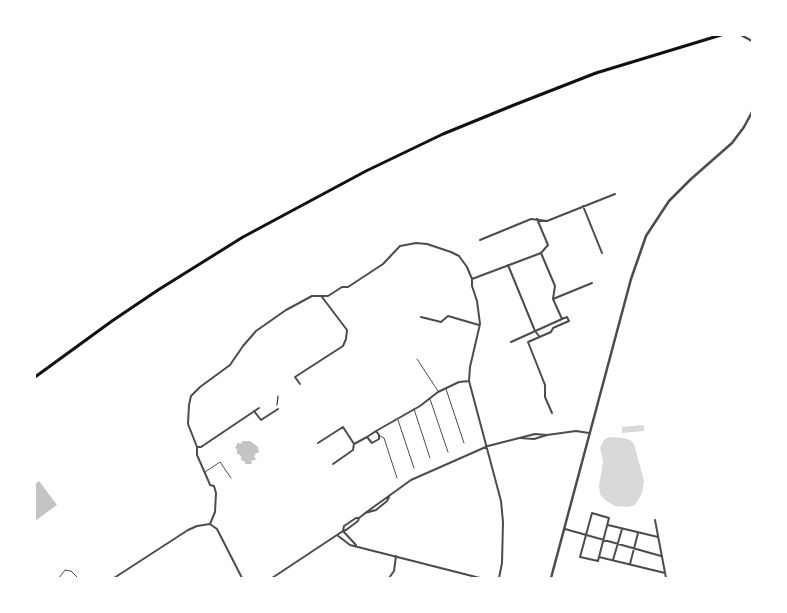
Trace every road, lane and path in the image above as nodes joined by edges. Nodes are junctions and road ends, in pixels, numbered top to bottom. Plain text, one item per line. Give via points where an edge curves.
1 (721, 35) edge
2 (740, 35) edge
3 (752, 41) edge
4 (752, 112) edge
5 (615, 194) dead end
6 (583, 206) junction
7 (537, 219) junction
8 (480, 240) dead end
9 (541, 253) junction
10 (602, 253) dead end
11 (508, 265) junction
12 (472, 279) junction
13 (592, 283) dead end
14 (322, 297) junction
15 (553, 298) junction
16 (422, 317) dead end
17 (562, 319) junction
18 (480, 325) junction
19 (535, 331) junction
20 (525, 336) junction
21 (539, 337) junction
22 (511, 342) dead end
23 (528, 342) junction
24 (417, 359) dead end
25 (35, 377) edge
26 (470, 381) junction
27 (300, 384) dead end
28 (446, 388) junction
29 (438, 392) junction
30 (278, 396) dead end
31 (429, 398) junction
32 (259, 408) dead end
33 (279, 408) joint
34 (413, 409) junction
35 (254, 411) junction
36 (552, 413) dead end
37 (397, 419) junction
38 (376, 431) junction
39 (589, 433) junction
40 (379, 435) junction
41 (547, 435) junction
42 (367, 437) junction
43 (520, 438) junction
44 (318, 443) dead end
45 (464, 443) dead end
46 (354, 444) junction
47 (488, 446) junction
48 (197, 447) junction
49 (448, 452) dead end
50 (430, 458) dead end
51 (333, 464) dead end
52 (414, 468) dead end
53 (205, 473) junction
54 (231, 478) dead end
55 (397, 478) dead end
56 (655, 520) dead end
57 (210, 524) junction
58 (608, 525) junction
59 (565, 529) junction
60 (622, 529) junction
61 (343, 530) junction
62 (638, 533) junction
63 (337, 534) junction
64 (586, 536) junction
65 (658, 537) junction
66 (604, 540) junction
67 (617, 544) junction
68 (358, 547) junction
69 (635, 549) junction
70 (396, 556) junction
71 (661, 556) junction
72 (599, 557) junction
73 (613, 560) junction
74 (630, 564) junction
75 (665, 573) junction
76 (467, 574) junction
77 (59, 578) edge
78 (78, 578) edge
79 (114, 578) edge
80 (242, 578) edge
81 (272, 578) edge
82 (389, 578) edge
83 (466, 578) edge
84 (480, 578) edge
85 (499, 578) edge
86 (551, 578) edge
87 (666, 578) edge

1 - 25 main road via 596,73 443,134 366,171 243,237 158,290
2 - 3 street
4 - 39 street via 732,143 669,201 646,236 630,278
5 - 6 street
6 - 7 street via 547,221
6 - 10 street
7 - 8 street
7 - 9 street via 548,246
9 - 11 street
9 - 15 street via 555,286
11 - 12 street
11 - 19 street
12 - 14 street via 464,262 451,252 427,244 408,244 400,246 383,264 348,287
12 - 18 street
13 - 15 street
14 - 27 street via 347,330 346,339 343,346 295,377
14 - 48 street via 312,296 256,331 230,365 191,396 188,418
15 - 17 street
16 - 18 street via 441,322 448,316
17 - 19 street
17 - 21 street via 567,317 569,321
18 - 26 street
19 - 20 street
19 - 21 street
20 - 22 street
20 - 23 street
21 - 23 street
23 - 36 street
24 - 29 lane
26 - 28 street
26 - 47 street
28 - 29 street
28 - 45 lane
29 - 31 street
30 - 33 path via 276,403
31 - 34 street
31 - 49 lane
32 - 35 street
33 - 35 street via 261,420
34 - 37 street
34 - 50 lane
35 - 48 street
37 - 38 street
37 - 52 lane
38 - 40 street
38 - 42 street
39 - 41 street via 576,431
39 - 59 street
40 - 42 street via 379,439 372,443
40 - 55 lane via 384,438
41 - 43 street
41 - 43 street via 534,440
42 - 46 street
43 - 47 street
44 - 46 street via 342,427
46 - 51 street via 353,450
47 - 61 street via 411,480 376,510 366,513
47 - 85 street via 503,522
48 - 53 street
53 - 54 lane via 220,462
53 - 57 street via 216,493
56 - 65 street
57 - 79 street via 188,530
57 - 80 street via 217,529
58 - 60 street
58 - 64 street via 609,518 592,513
58 - 66 street
59 - 64 street
59 - 86 street
60 - 62 street
60 - 67 street
61 - 63 street
61 - 68 street
62 - 65 street
62 - 69 street
63 - 68 street via 350,545
63 - 81 street
64 - 66 street
64 - 72 street via 580,557 598,561
65 - 71 street
66 - 67 street
66 - 72 street
67 - 69 street
67 - 73 street
68 - 70 street
69 - 71 street
69 - 74 street
70 - 76 street
70 - 82 street via 394,571
71 - 75 street
72 - 73 street
73 - 74 street
74 - 75 street
75 - 87 street
76 - 83 street
76 - 84 street
77 - 78 lane via 66,570

